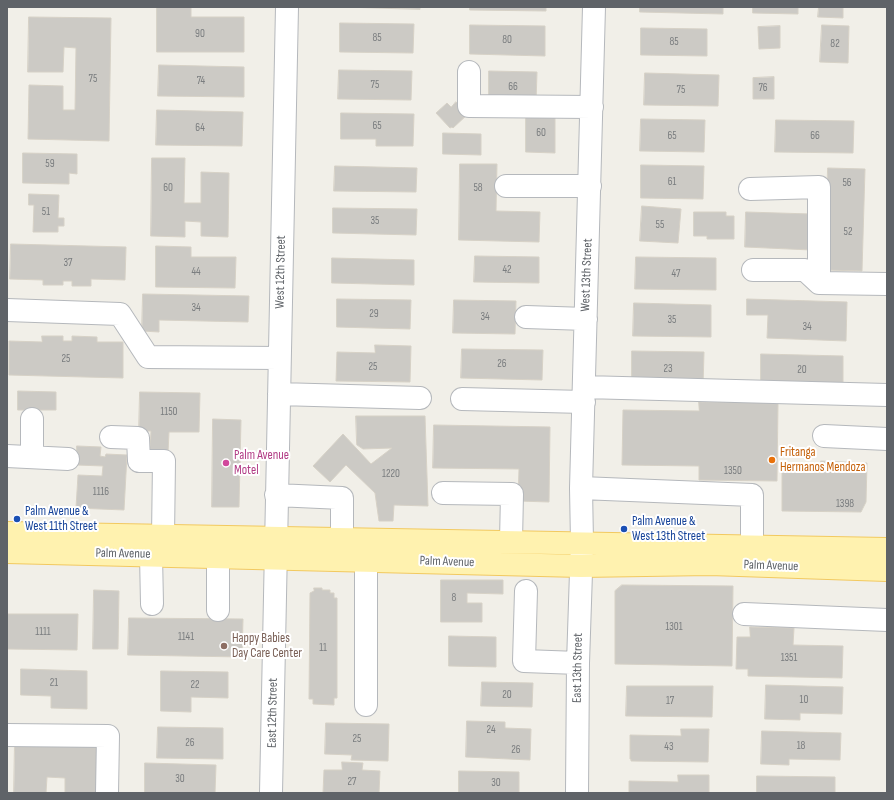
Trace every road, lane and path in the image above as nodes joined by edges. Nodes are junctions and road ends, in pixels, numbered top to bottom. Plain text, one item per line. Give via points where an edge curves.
1 (287, 7) edge
2 (594, 7) edge
3 (469, 72) dead end
4 (592, 107) junction
5 (506, 186) dead end
6 (590, 186) junction
7 (750, 189) dead end
8 (753, 270) dead end
9 (819, 283) junction
10 (887, 284) edge
11 (7, 310) edge
12 (526, 317) dead end
13 (586, 319) junction
14 (279, 358) junction
15 (279, 394) junction
16 (584, 394) junction
17 (887, 395) edge
18 (420, 398) dead end
19 (462, 400) dead end
20 (32, 419) dead end
21 (824, 436) dead end
22 (111, 437) dead end
23 (887, 439) edge
24 (7, 456) edge
25 (32, 457) junction
26 (68, 459) dead end
27 (581, 488) junction
28 (443, 493) dead end
29 (276, 495) junction
30 (7, 533) edge
31 (163, 537) junction
32 (342, 540) junction
33 (511, 542) junction
34 (582, 542) junction
35 (752, 546) junction
36 (276, 548) junction
37 (887, 549) edge
38 (7, 552) edge
39 (151, 555) junction
40 (218, 556) junction
41 (366, 560) junction
42 (581, 566) junction
43 (887, 570) edge
44 (526, 591) dead end
45 (152, 604) dead end
46 (218, 610) dead end
47 (744, 614) dead end
48 (887, 620) edge
49 (578, 662) junction
50 (366, 705) dead end
51 (7, 735) edge
52 (107, 793) edge
53 (271, 793) edge
54 (576, 793) edge

1 - 14 street, West 12th Street
2 - 4 street, West 13th Street
3 - 4 street via 469,106
4 - 6 street, West 13th Street
5 - 6 street
6 - 13 street, West 13th Street
7 - 9 street via 819,187
8 - 9 street via 805,270
9 - 10 street
11 - 14 street via 120,314 148,357
12 - 13 street
13 - 16 street, West 13th Street
14 - 15 street, West 12th Street
15 - 18 street
15 - 29 street, West 12th Street
16 - 17 street
16 - 19 street
16 - 27 street, West 13th Street
20 - 25 street
21 - 23 street
22 - 31 street via 138,438 139,461 164,461
24 - 25 street
25 - 26 street
27 - 34 street, West 13th Street
27 - 35 street via 752,495
28 - 33 street via 512,494
29 - 32 street via 342,498
29 - 36 street, West 12th Street
30 - 31 main road, Palm Avenue
31 - 36 main road, Palm Avenue
32 - 33 main road, Palm Avenue
32 - 36 main road, Palm Avenue
33 - 34 main road, Palm Avenue
34 - 35 main road, Palm Avenue
34 - 42 street, East 13th Street
35 - 37 main road, Palm Avenue
36 - 40 main road, Palm Avenue
36 - 41 main road, Palm Avenue
36 - 53 street, East 12th Street
38 - 39 main road, Palm Avenue
39 - 40 main road, Palm Avenue
39 - 45 street
40 - 46 street
41 - 42 main road, Palm Avenue
41 - 50 street
42 - 43 main road, Palm Avenue via 710,564
42 - 49 street, East 13th Street
44 - 49 street via 524,661
47 - 48 street
49 - 54 street, East 13th Street
51 - 52 street via 108,736

